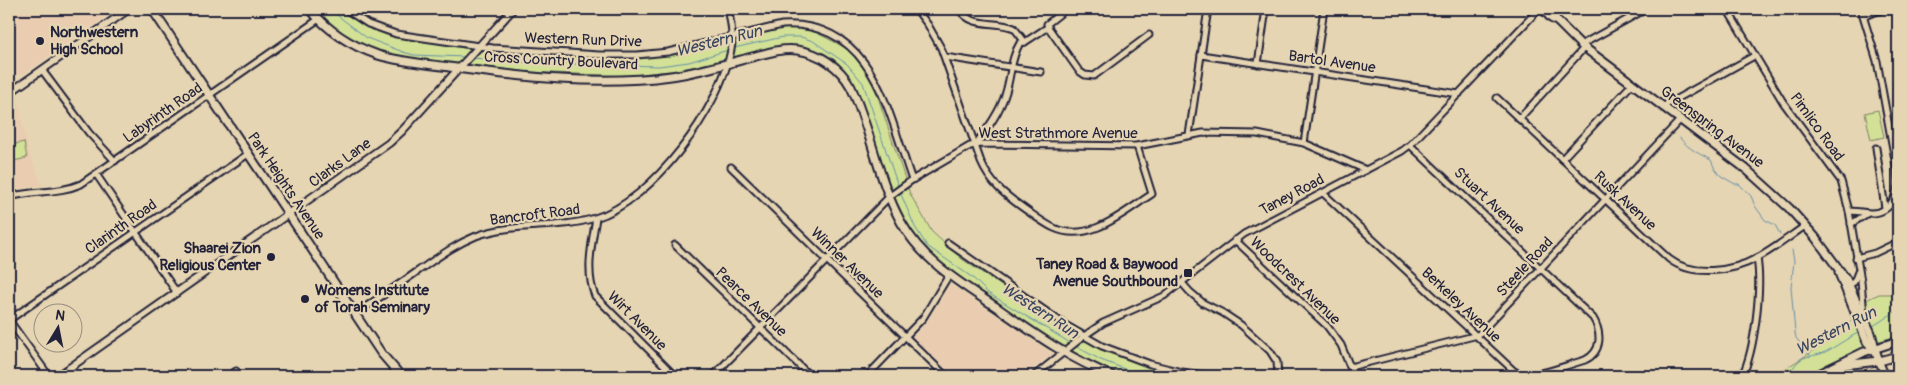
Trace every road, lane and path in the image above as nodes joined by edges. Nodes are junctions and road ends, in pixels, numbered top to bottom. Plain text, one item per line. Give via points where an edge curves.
1 (129, 9) edge
2 (152, 9) edge
3 (310, 9) edge
4 (345, 9) edge
5 (513, 9) edge
6 (728, 9) edge
7 (916, 9) edge
8 (959, 9) edge
9 (1066, 9) edge
10 (1208, 9) edge
11 (1266, 9) edge
12 (1324, 9) edge
13 (1538, 9) edge
14 (1550, 9) edge
15 (1646, 9) edge
16 (1727, 9) edge
17 (1862, 9) edge
18 (1884, 9) edge
19 (1864, 16) junction
20 (319, 19) junction
21 (1557, 21) junction
22 (1048, 27) junction
23 (1149, 35) dead end
24 (732, 37) junction
25 (1025, 42) junction
26 (1583, 46) junction
27 (479, 47) junction
28 (1201, 55) junction
29 (1754, 56) junction
30 (944, 58) junction
31 (728, 60) junction
32 (1258, 64) junction
33 (1012, 67) junction
34 (459, 68) junction
35 (42, 70) junction
36 (1041, 72) dead end
37 (1314, 72) junction
38 (1632, 84) junction
39 (9, 92) edge
40 (1459, 94) junction
41 (209, 95) junction
42 (1497, 98) dead end
43 (1662, 107) junction
44 (1519, 118) junction
45 (1680, 120) junction
46 (1189, 135) junction
47 (1304, 143) junction
48 (975, 145) junction
49 (1410, 145) junction
50 (1137, 146) junction
51 (1876, 148) dead end
52 (248, 154) junction
53 (1562, 159) junction
54 (115, 161) junction
55 (731, 167) dead end
56 (1366, 170) junction
57 (96, 174) junction
58 (912, 180) junction
59 (893, 193) junction
60 (1323, 193) junction
61 (9, 197) edge
62 (1606, 199) junction
63 (1886, 208) junction
64 (1849, 211) junction
65 (1868, 213) junction
66 (289, 215) junction
67 (596, 218) junction
68 (1851, 224) junction
69 (1805, 226) junction
70 (135, 233) junction
71 (1235, 240) junction
72 (1898, 242) edge
73 (948, 243) dead end
74 (675, 245) dead end
75 (1756, 258) junction
76 (1856, 258) junction
77 (826, 260) junction
78 (1541, 268) junction
79 (1858, 270) junction
80 (949, 275) junction
81 (1182, 283) junction
82 (1847, 286) junction
83 (177, 293) junction
84 (355, 314) junction
85 (9, 320) edge
86 (1864, 323) junction
87 (760, 328) junction
88 (905, 336) junction
89 (1084, 336) junction
90 (1474, 336) junction
91 (1898, 342) edge
92 (1598, 347) joint
93 (1874, 349) junction
94 (1066, 351) junction
95 (1898, 356) edge
96 (1879, 361) junction
97 (1833, 366) junction
98 (1350, 367) joint
99 (237, 374) edge
100 (49, 376) edge
101 (58, 376) edge
102 (228, 376) edge
103 (401, 376) edge
104 (675, 376) edge
105 (713, 376) edge
106 (810, 376) edge
107 (867, 376) edge
108 (946, 376) edge
109 (1034, 376) edge
110 (1113, 376) edge
111 (1212, 376) edge
112 (1278, 376) edge
113 (1742, 376) edge
114 (1815, 376) edge
115 (1885, 376) edge

1 - 35 street
2 - 41 main road, Park Heights Avenue
3 - 20 main road, Cross Country Boulevard
4 - 27 street, Western Run Drive via 386,31
5 - 27 street, Clarks Lane
6 - 24 street, Bancroft Road
7 - 30 street via 935,36
8 - 25 street via 971,20 1014,28
9 - 22 street via 1046,24
10 - 28 street
11 - 32 street
12 - 37 street
13 - 21 main road, Greenspring Avenue
13 - 40 street, Taney Road
14 - 21 main road, Greenspring Avenue
15 - 26 street
16 - 29 street, Pimlico Road
17 - 19 street
18 - 19 street
19 - 63 street via 1877,61 1898,176 1896,196
20 - 34 main road, Cross Country Boulevard via 344,38 378,55
20 - 41 street, Labyrinth Road
21 - 26 main road, Greenspring Avenue
22 - 23 street via 1079,71 1094,76
22 - 25 street
24 - 27 street, Western Run Drive via 682,50 636,56
24 - 31 street, Bancroft Road
24 - 58 street, Western Run Drive via 773,27 800,25 826,32 853,49 876,81
25 - 33 street via 1017,48
26 - 38 main road, Greenspring Avenue
26 - 44 street
27 - 34 street, Clarks Lane
28 - 32 street, Bartol Avenue
28 - 46 street
29 - 43 street
29 - 64 street, Pimlico Road via 1841,181
30 - 33 street
30 - 48 street
31 - 34 main road, Cross Country Boulevard via 690,73 634,80 532,76
31 - 59 main road, Cross Country Boulevard via 793,50 816,55 834,66 848,80 855,94
31 - 67 street, Bancroft Road via 712,101 672,160 633,198
32 - 37 street, Bartol Avenue
33 - 36 street
33 - 48 street via 1000,109
34 - 66 street, Clarks Lane via 396,138
35 - 39 street
35 - 54 street via 89,133
37 - 40 street, Bartol Avenue
37 - 47 street
38 - 43 main road, Greenspring Avenue
38 - 53 street
40 - 49 street, Taney Road
41 - 52 main road, Park Heights Avenue
41 - 54 street, Labyrinth Road
42 - 44 street, Rusk Avenue
43 - 45 main road, Greenspring Avenue
44 - 53 street, Rusk Avenue
45 - 62 street, Steele Road
45 - 69 main road, Greenspring Avenue via 1759,180
46 - 47 street, West Strathmore Avenue via 1257,134
46 - 50 street, West Strathmore Avenue
47 - 56 street, West Strathmore Avenue
48 - 50 street, West Strathmore Avenue
48 - 50 street via 984,169 997,188 1048,225 1080,232 1094,229 1152,194
48 - 58 street, West Strathmore Avenue
49 - 56 street, Taney Road
49 - 78 street, Stuart Avenue
51 - 63 street
52 - 66 main road, Park Heights Avenue
52 - 70 street, Clarinth Road
53 - 62 street, Rusk Avenue
54 - 57 street, Labyrinth Road
55 - 77 street, Winner Avenue
56 - 60 street, Taney Road
57 - 61 street, Labyrinth Road via 68,189
57 - 70 street
58 - 59 street, West Strathmore Avenue
59 - 77 street, West Strathmore Avenue
59 - 80 main road, Cross Country Boulevard via 902,224 924,253
60 - 71 street, Taney Road
60 - 90 street, Berkeley Avenue
62 - 75 street, Rusk Avenue via 1679,266 1713,270
62 - 78 street, Steele Road
63 - 65 street
64 - 65 street
64 - 68 street, Pimlico Road
65 - 68 street
66 - 83 street, Clarks Lane
66 - 84 main road, Park Heights Avenue
67 - 84 street, Bancroft Road via 566,225 508,227 467,240
67 - 104 street, Wirt Avenue via 590,267 595,296
68 - 76 street, Pimlico Road
69 - 75 street, Rusk Avenue
69 - 82 main road, Greenspring Avenue via 1838,268
70 - 83 street
70 - 85 street, Clarinth Road
71 - 81 street, Taney Road
71 - 98 street, Woodcrest Avenue via 1327,326 1341,345
72 - 76 street
73 - 89 street
74 - 87 street, Pearce Avenue
75 - 113 street via 1758,284 1753,338 1751,354
76 - 79 street, Pimlico Road
77 - 87 street, West Strathmore Avenue
77 - 88 street, Winner Avenue
78 - 90 street, Steele Road
78 - 92 street, Stuart Avenue via 1593,318 1598,329
79 - 82 street via 1856,278
79 - 86 street, Pimlico Road
80 - 88 street via 923,318
80 - 94 main road, Cross Country Boulevard
81 - 89 street, Taney Road via 1154,302 1109,320
81 - 112 street via 1203,303 1241,325 1270,352 1276,362
82 - 86 main road, Greenspring Avenue
83 - 101 street, Clarks Lane
84 - 103 main road, Park Heights Avenue
85 - 100 street
86 - 93 main road, Greenspring Avenue via 1867,342
87 - 105 street, West Strathmore Avenue
87 - 106 street, Pearce Avenue
88 - 107 street
88 - 108 street, Winner Avenue
89 - 94 street, Taney Road
89 - 111 street via 1150,364
90 - 92 street, Berkeley Avenue via 1508,367 1524,375 1585,360 1595,354
90 - 98 street, Steele Road
91 - 93 main road
93 - 96 main road, Greenspring Avenue
93 - 97 main road
94 - 109 street, Taney Road
94 - 110 main road, Cross Country Boulevard
95 - 96 main road
96 - 97 main road
96 - 115 street
97 - 114 main road
99 - 102 street

